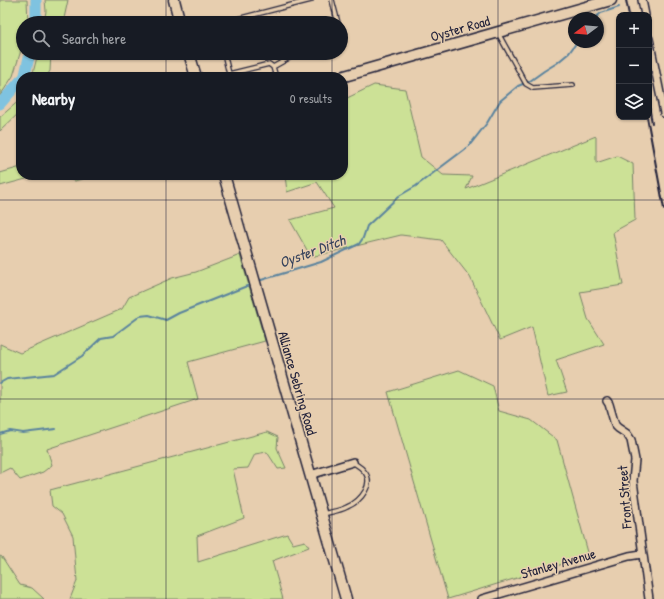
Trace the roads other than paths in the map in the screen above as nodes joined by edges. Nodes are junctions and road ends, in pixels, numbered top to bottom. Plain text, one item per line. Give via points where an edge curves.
1 (174, 0) edge
2 (311, 0) edge
3 (332, 0) edge
4 (611, 0) edge
5 (642, 0) edge
6 (644, 12) edge
7 (178, 16) edge
8 (249, 16) edge
9 (336, 16) edge
10 (498, 32) junction
11 (651, 48) edge
12 (191, 60) edge
13 (226, 60) edge
14 (286, 60) edge
15 (273, 67) junction
16 (195, 72) edge
17 (229, 72) edge
18 (243, 72) edge
19 (274, 72) edge
20 (348, 75) edge
21 (573, 85) dead end
22 (664, 113) edge
23 (225, 180) edge
24 (607, 401) dead end
25 (353, 462) joint
26 (310, 475) junction
27 (322, 514) junction
28 (642, 554) junction
29 (346, 599) edge
30 (482, 599) edge
31 (649, 599) edge

1 - 7 street
2 - 8 lane
3 - 9 lane
4 - 10 street, Oyster Road
5 - 6 street
10 - 20 street, Oyster Road
10 - 21 lane via 526,84 533,88
11 - 22 street
12 - 16 street
13 - 17 lane
14 - 15 lane
15 - 18 lane via 269,64
15 - 19 lane
23 - 26 street, Alliance Sebring Road
24 - 28 street, Front Street via 616,425 631,440 635,460 633,481
25 - 26 street
25 - 27 lane via 363,469 369,480 368,487 362,496 348,507
26 - 27 street, Alliance Sebring Road
27 - 29 street, Alliance Sebring Road
28 - 30 street, Stanley Avenue
28 - 31 street, Front Street

